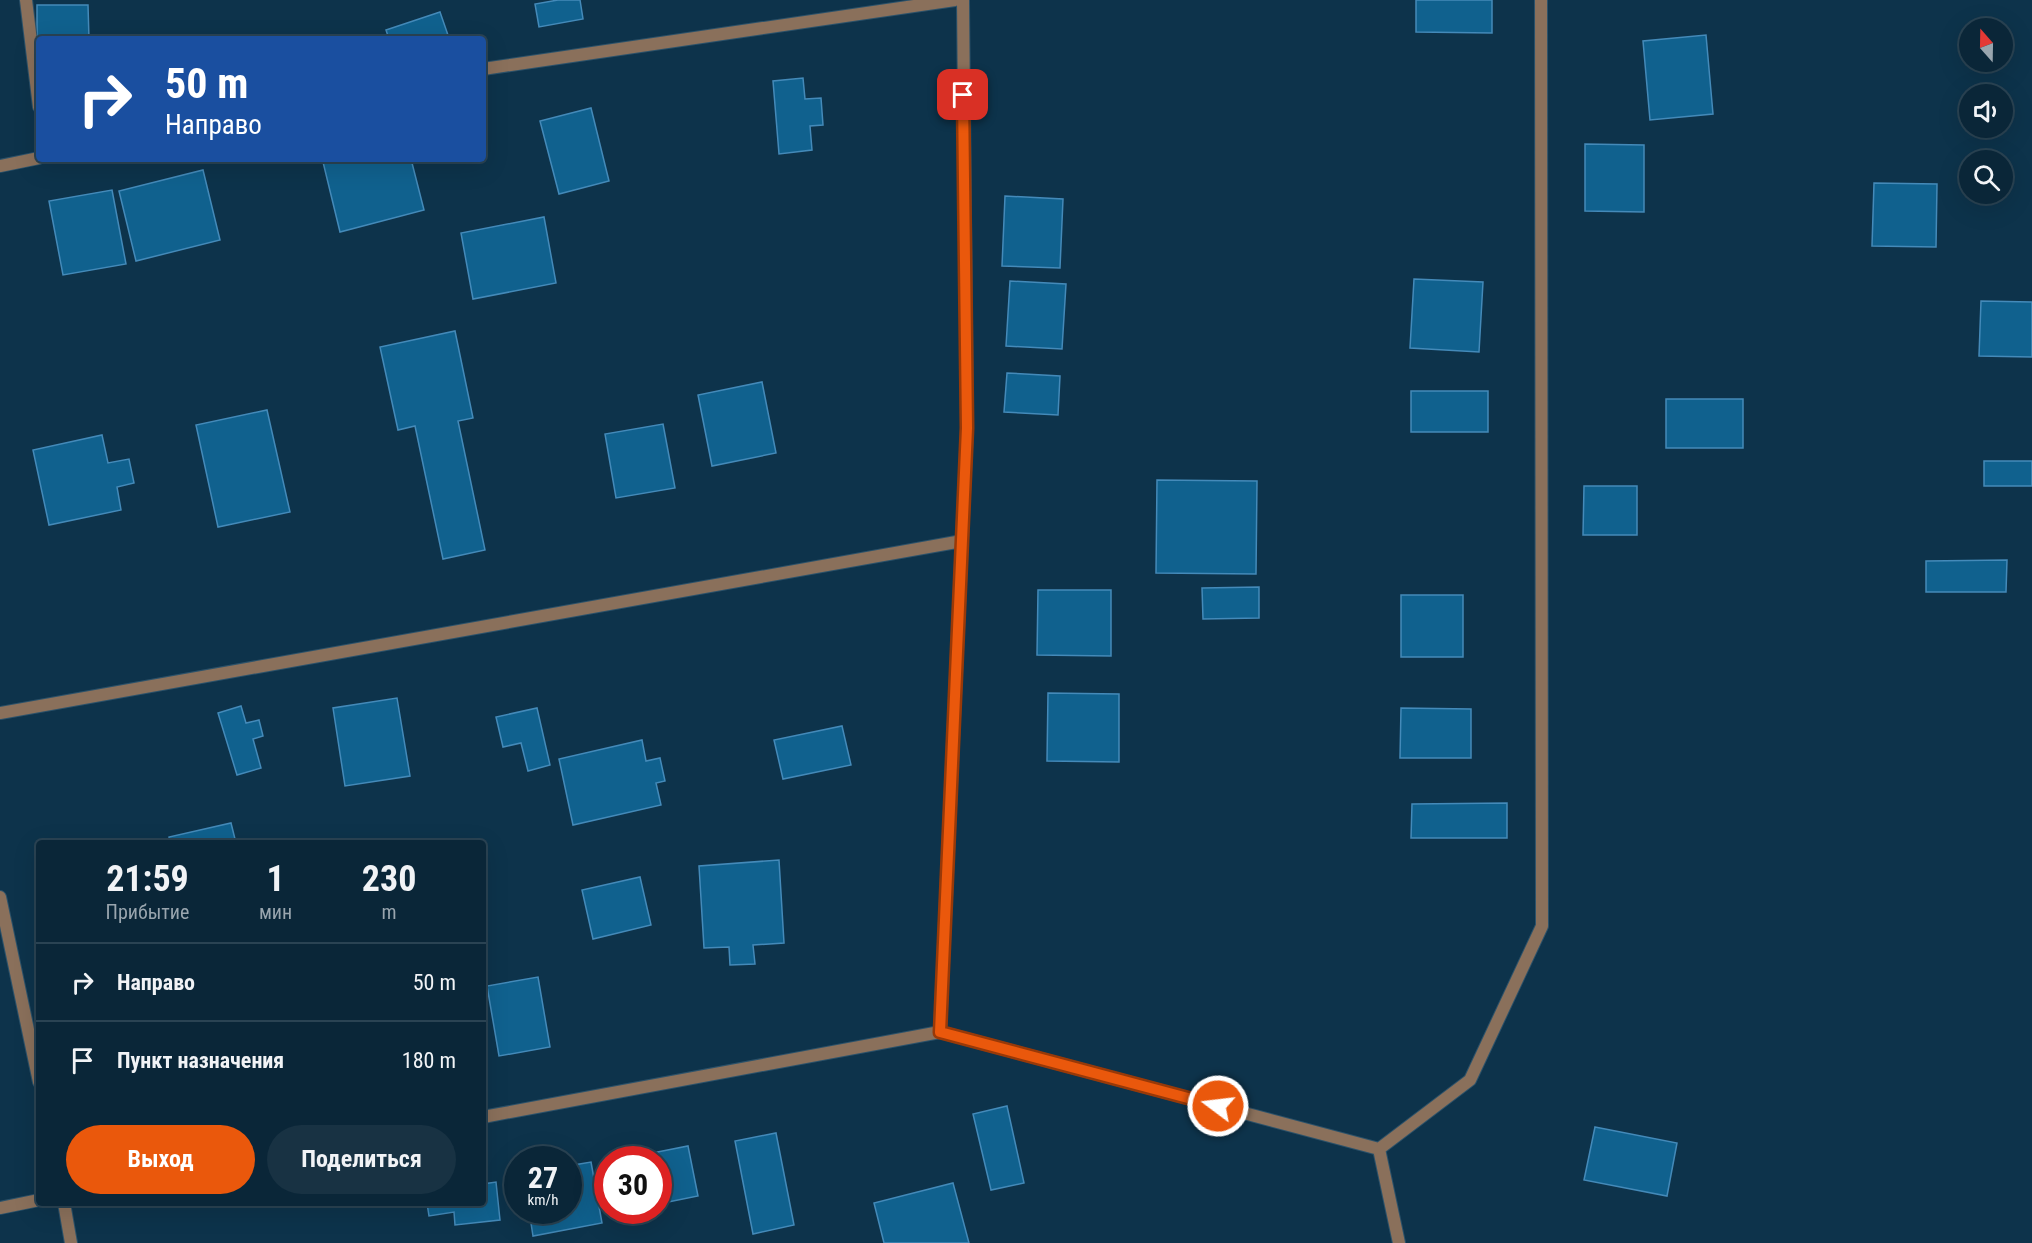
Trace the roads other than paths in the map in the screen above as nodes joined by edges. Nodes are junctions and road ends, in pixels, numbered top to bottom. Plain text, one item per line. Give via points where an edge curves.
1 (26, 0) edge
2 (955, 0) edge
3 (963, 0) edge
4 (1541, 0) edge
5 (486, 69) edge
6 (36, 82) edge
7 (36, 159) edge
8 (0, 166) edge
9 (962, 541) junction
10 (0, 713) edge
11 (0, 897) edge
12 (940, 1032) junction
13 (36, 1068) edge
14 (486, 1116) edge
15 (1379, 1149) junction
16 (36, 1201) edge
17 (65, 1206) edge
18 (0, 1208) edge
19 (71, 1243) edge
20 (1399, 1243) edge

1 - 6 street
2 - 5 street
3 - 9 street via 967,428
4 - 15 street via 1542,926 1470,1080
7 - 8 street
9 - 10 street
9 - 12 street
11 - 13 street
12 - 14 street
12 - 15 street
15 - 20 street
16 - 18 street
17 - 19 street

